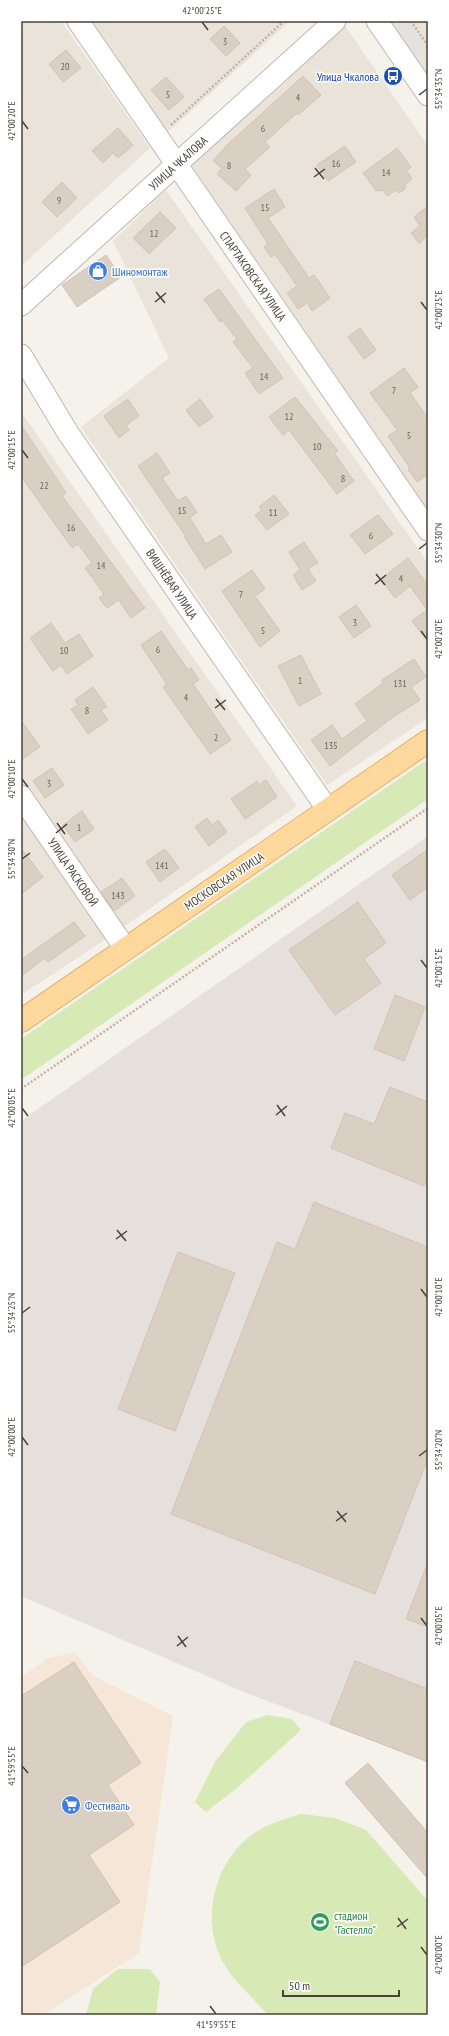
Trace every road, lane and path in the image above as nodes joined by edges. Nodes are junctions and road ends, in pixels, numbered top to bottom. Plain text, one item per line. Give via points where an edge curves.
1 (78, 21) edge
2 (284, 21) edge
3 (335, 21) edge
4 (377, 21) edge
5 (411, 21) edge
6 (428, 46) edge
7 (428, 95) edge
8 (158, 136) junction
9 (176, 164) junction
10 (21, 305) edge
11 (21, 355) edge
12 (428, 530) edge
13 (428, 741) edge
14 (21, 796) edge
15 (428, 808) edge
16 (328, 810) junction
17 (125, 948) junction
18 (21, 1021) edge
19 (21, 1089) edge

1 - 8 street, СПАРТАКОВСКАЯ УЛИЦА
2 - 8 path
3 - 9 street, УЛИЦА ЧКАЛОВА
4 - 7 street
5 - 6 path
8 - 9 street, СПАРТАКОВСКАЯ УЛИЦА
9 - 10 street, УЛИЦА ЧКАЛОВА
9 - 12 street, СПАРТАКОВСКАЯ УЛИЦА
11 - 16 street, ВИШНЁВАЯ УЛИЦА via 68,434
13 - 16 main road, МОСКОВСКАЯ УЛИЦА
14 - 17 street, УЛИЦА РАСКОВОЙ
15 - 19 path
16 - 17 main road, МОСКОВСКАЯ УЛИЦА
17 - 18 main road, МОСКОВСКАЯ УЛИЦА

